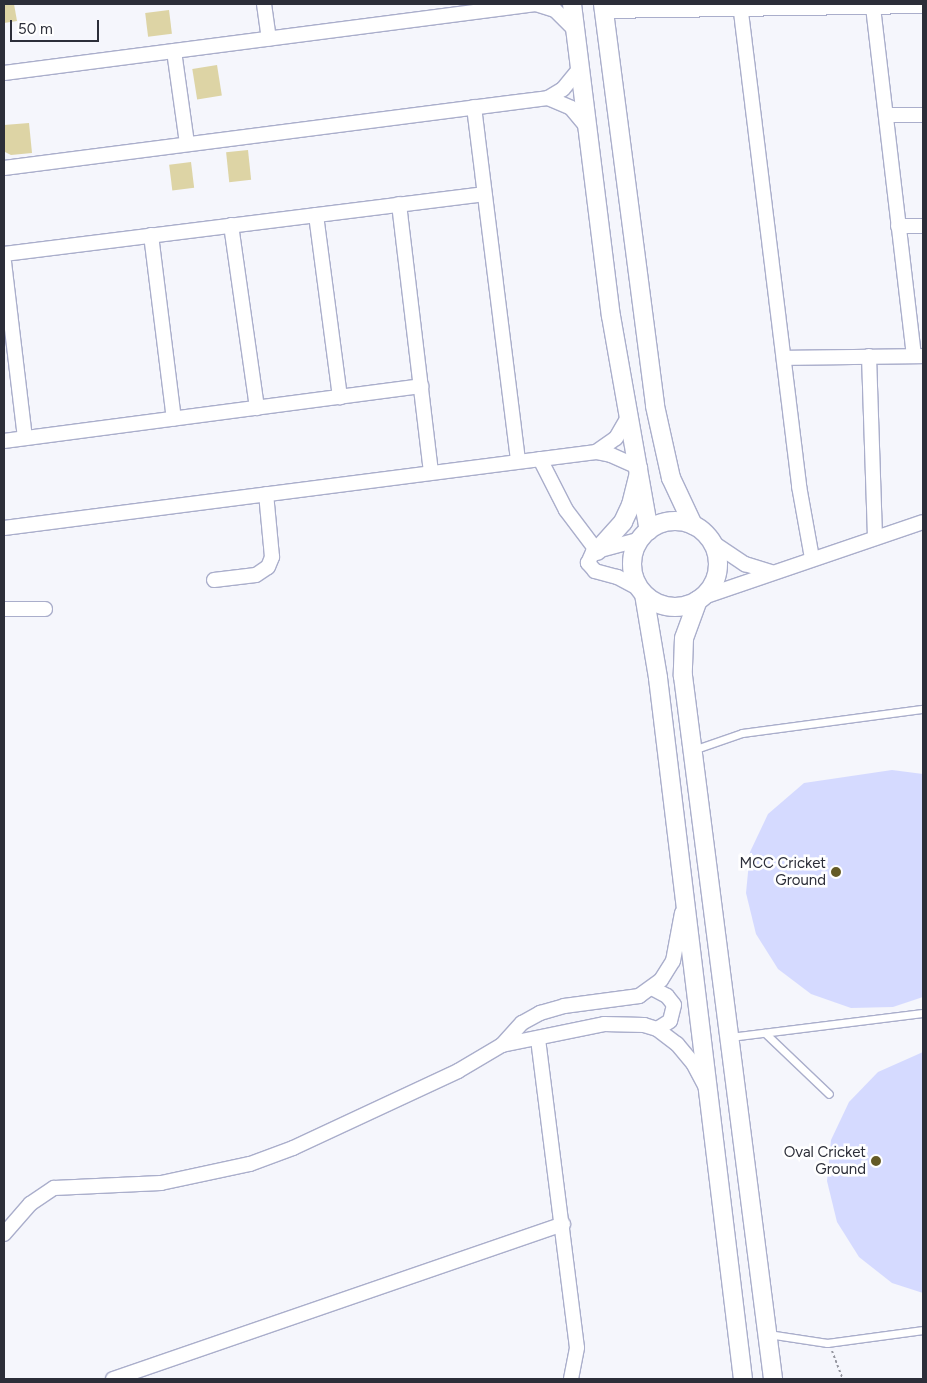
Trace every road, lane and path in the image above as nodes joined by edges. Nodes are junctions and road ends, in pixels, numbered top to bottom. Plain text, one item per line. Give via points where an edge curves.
1 (264, 4) edge
2 (537, 4) edge
3 (572, 4) edge
4 (923, 6) edge
5 (604, 7) edge
6 (740, 7) edge
7 (873, 7) junction
8 (462, 8) edge
9 (575, 30) junction
10 (268, 39) junction
11 (174, 51) junction
12 (580, 69) junction
13 (4, 73) edge
14 (548, 98) junction
15 (474, 107) junction
16 (923, 115) edge
17 (886, 116) junction
18 (588, 128) junction
19 (187, 144) junction
20 (4, 168) edge
21 (484, 194) junction
22 (399, 204) junction
23 (316, 215) junction
24 (231, 225) junction
25 (898, 226) junction
26 (923, 226) edge
27 (151, 235) junction
28 (4, 254) edge
29 (4, 262) edge
30 (869, 356) junction
31 (918, 356) edge
32 (784, 358) junction
33 (421, 386) junction
34 (340, 397) junction
35 (257, 408) junction
36 (628, 417) junction
37 (174, 419) junction
38 (25, 438) junction
39 (4, 441) edge
40 (596, 452) junction
41 (540, 459) junction
42 (518, 461) junction
43 (640, 468) junction
44 (432, 471) junction
45 (266, 494) junction
46 (923, 522) edge
47 (693, 525) junction
48 (4, 528) edge
49 (645, 535) junction
50 (875, 538) junction
51 (712, 542) junction
52 (597, 551) junction
53 (812, 558) junction
54 (771, 572) junction
55 (214, 580) dead end
56 (642, 591) junction
57 (701, 599) junction
58 (4, 609) edge
59 (45, 609) dead end
60 (923, 709) edge
61 (693, 750) junction
62 (684, 904) junction
63 (652, 988) junction
64 (923, 1013) edge
65 (658, 1029) junction
66 (765, 1033) junction
67 (730, 1037) junction
68 (538, 1038) junction
69 (502, 1045) junction
70 (829, 1094) dead end
71 (709, 1096) junction
72 (563, 1224) junction
73 (4, 1234) edge
74 (923, 1330) edge
75 (767, 1334) junction
76 (827, 1343) junction
77 (113, 1379) edge
78 (571, 1379) edge
79 (743, 1379) edge
80 (772, 1379) edge
81 (842, 1379) edge

1 - 10 street
2 - 8 street
2 - 9 street via 555,10
3 - 9 street
4 - 7 street
5 - 6 street
5 - 47 street via 655,406 671,478
6 - 7 street
6 - 32 street
7 - 17 street
8 - 10 street
9 - 12 street
10 - 11 street
11 - 13 street
11 - 19 street
12 - 14 street via 563,89
12 - 18 street
14 - 15 street
14 - 18 street via 571,108
15 - 19 street
15 - 21 street
16 - 17 street
17 - 25 street
18 - 36 street via 611,316
19 - 20 street
21 - 22 street
21 - 42 street
22 - 23 street
22 - 33 street
23 - 24 street
23 - 34 street
24 - 27 street
24 - 35 street
25 - 26 street
25 - 31 street
27 - 28 street
27 - 37 street
29 - 38 street
30 - 31 street
30 - 32 street
30 - 50 street
32 - 53 street
33 - 34 street
33 - 44 street
34 - 35 street
35 - 37 street
36 - 40 street via 616,438
36 - 43 street
37 - 38 street
38 - 39 street
40 - 41 street
40 - 43 street via 611,454
41 - 42 street
41 - 52 street via 566,510
42 - 44 street
43 - 49 street
43 - 52 street via 631,506 623,522
44 - 45 street
45 - 48 street
45 - 55 street via 272,557 268,566 256,575
46 - 50 street
47 - 49 street via 670,522
47 - 51 street
49 - 52 street
49 - 56 street via 633,568
50 - 53 street
51 - 54 street via 739,561
51 - 57 street via 718,556 718,571 713,585
52 - 56 street via 588,559 591,569
53 - 54 street
54 - 57 street
56 - 57 street via 656,602 670,607
56 - 62 street via 658,678
57 - 61 street via 689,619 682,657
58 - 59 street
60 - 61 lane via 742,733
61 - 67 street
62 - 63 street via 673,961
62 - 71 street
63 - 65 street via 668,996 674,1005 670,1021
63 - 69 street via 632,998 564,1006 540,1013 522,1023
64 - 66 lane
65 - 68 street via 617,1023
65 - 71 street via 685,1053
66 - 67 lane
66 - 70 lane
67 - 75 street
68 - 69 street
68 - 72 street
69 - 73 street via 435,1082 300,1145 250,1164 162,1183 54,1188 30,1204
71 - 79 street
72 - 77 street
72 - 78 street via 577,1348
74 - 76 lane
75 - 76 lane
75 - 80 street
76 - 81 path

